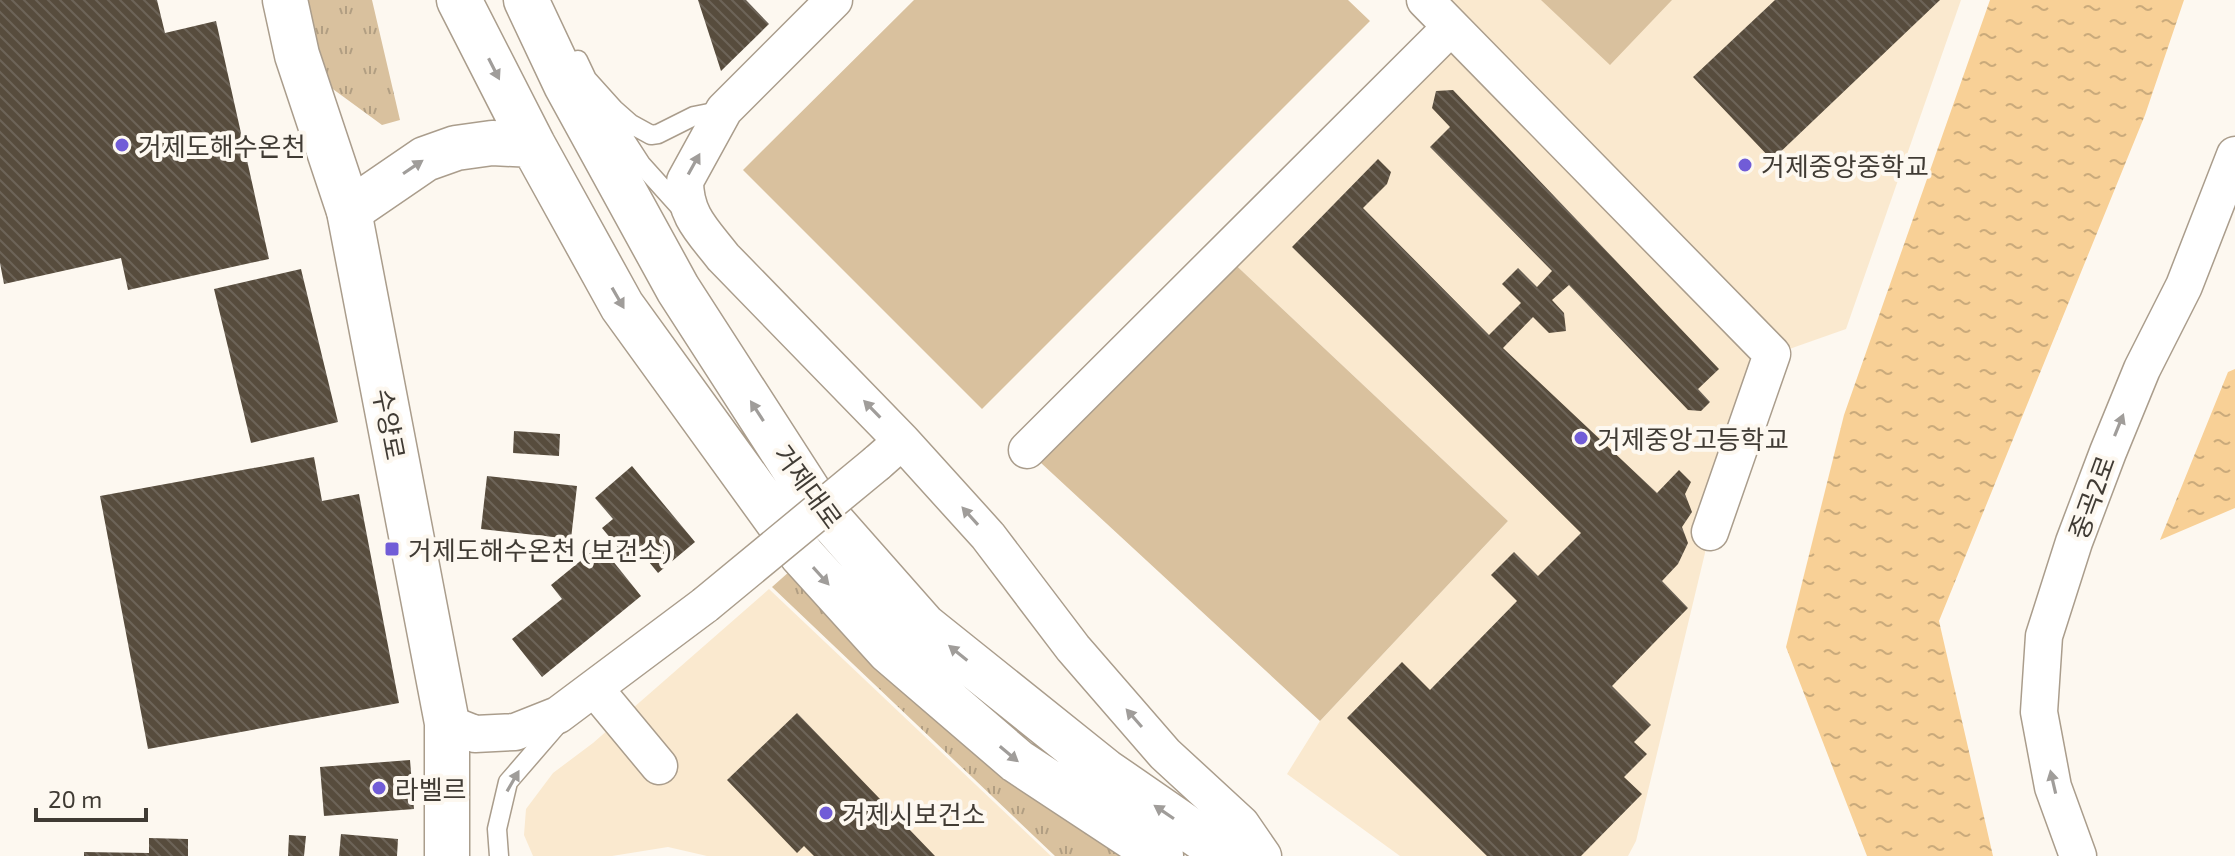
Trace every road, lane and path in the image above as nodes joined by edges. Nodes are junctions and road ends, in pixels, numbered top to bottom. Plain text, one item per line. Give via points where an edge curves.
1 (285, 0) edge
2 (459, 0) edge
3 (526, 0) edge
4 (834, 0) edge
5 (1425, 0) edge
6 (1451, 27) junction
7 (568, 39) dead end
8 (587, 79) junction
9 (724, 110) junction
10 (533, 145) junction
11 (2235, 155) edge
12 (349, 211) junction
13 (696, 224) junction
14 (1027, 450) dead end
15 (890, 452) junction
16 (1710, 532) dead end
17 (587, 694) junction
18 (447, 723) junction
19 (659, 766) dead end
20 (447, 856) edge
21 (499, 856) edge
22 (1161, 856) edge
23 (1228, 856) edge
24 (1263, 856) edge
25 (2078, 856) edge

1 - 12 main road, 수양로 via 297,55
2 -> 10 main road, 거제대로
23 -> 3 main road, 거제대로 via 1105,771 924,626 818,506 678,289 566,85
4 - 9 street
5 - 6 street
6 - 14 street
6 - 16 street via 1772,354
7 - 8 lane
8 - 9 lane via 623,117 651,135 694,116
8 - 13 lane via 641,164
13 -> 9 street via 685,181
12 -> 10 main road via 425,159 492,143
10 -> 22 main road, 거제대로 via 622,306 802,555 889,651 1017,761
25 -> 11 street, 중곡2로 via 2053,787 2039,712 2044,636 2108,452 2184,286
12 - 18 main road, 수양로
15 -> 13 street
15 - 17 street, bridge via 705,605
24 -> 15 street via 1241,824 1165,754 1083,660 988,536
17 - 18 street via 558,715 515,732 475,734
17 - 19 street
21 -> 17 lane via 497,829 508,782
18 - 20 main road, 수양로

